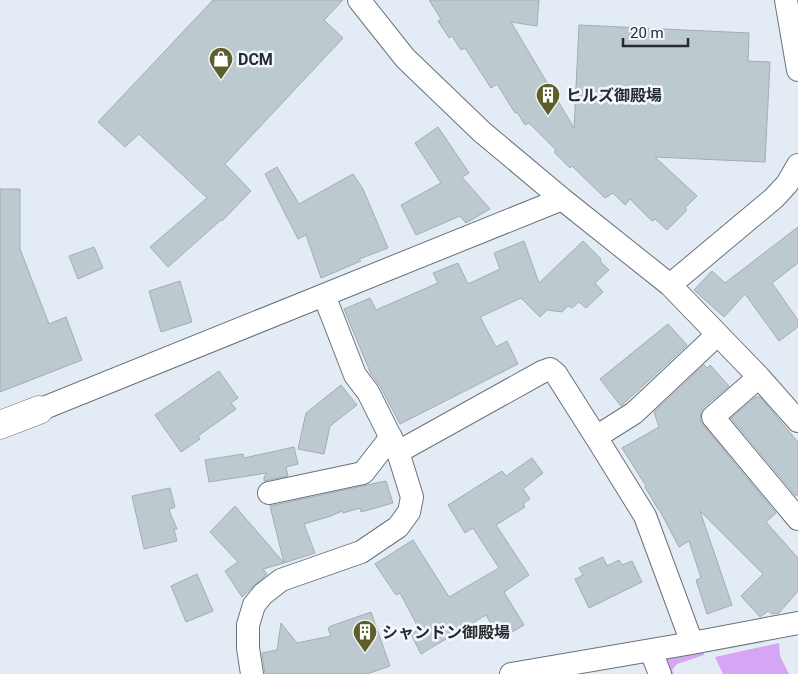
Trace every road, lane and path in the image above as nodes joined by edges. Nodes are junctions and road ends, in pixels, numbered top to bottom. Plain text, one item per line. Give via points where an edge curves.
1 (358, 0) edge
2 (786, 0) edge
3 (798, 70) edge
4 (798, 165) edge
5 (562, 199) junction
6 (670, 285) junction
7 (324, 295) junction
8 (717, 335) junction
9 (759, 377) junction
10 (39, 410) joint
11 (798, 420) edge
12 (0, 425) edge
13 (596, 437) junction
14 (394, 445) junction
15 (270, 493) dead end
16 (798, 519) edge
17 (798, 623) edge
18 (692, 643) junction
19 (651, 650) junction
20 (252, 674) edge
21 (511, 674) edge
22 (660, 674) edge

1 - 5 street via 405,58 482,132
2 - 3 street
4 - 6 street via 774,198
5 - 6 street
5 - 7 street
6 - 8 street
7 - 10 street
7 - 14 street via 355,375 368,392
8 - 9 street
8 - 13 street via 634,413
9 - 11 street
9 - 16 street via 713,417
10 - 12 street
13 - 14 street via 550,369
13 - 18 street via 645,516
14 - 15 street via 363,473
14 - 20 street via 412,497 409,512 398,527 361,552 281,580 263,594 254,606 248,624
17 - 18 street
18 - 19 street
19 - 21 street
19 - 22 street

